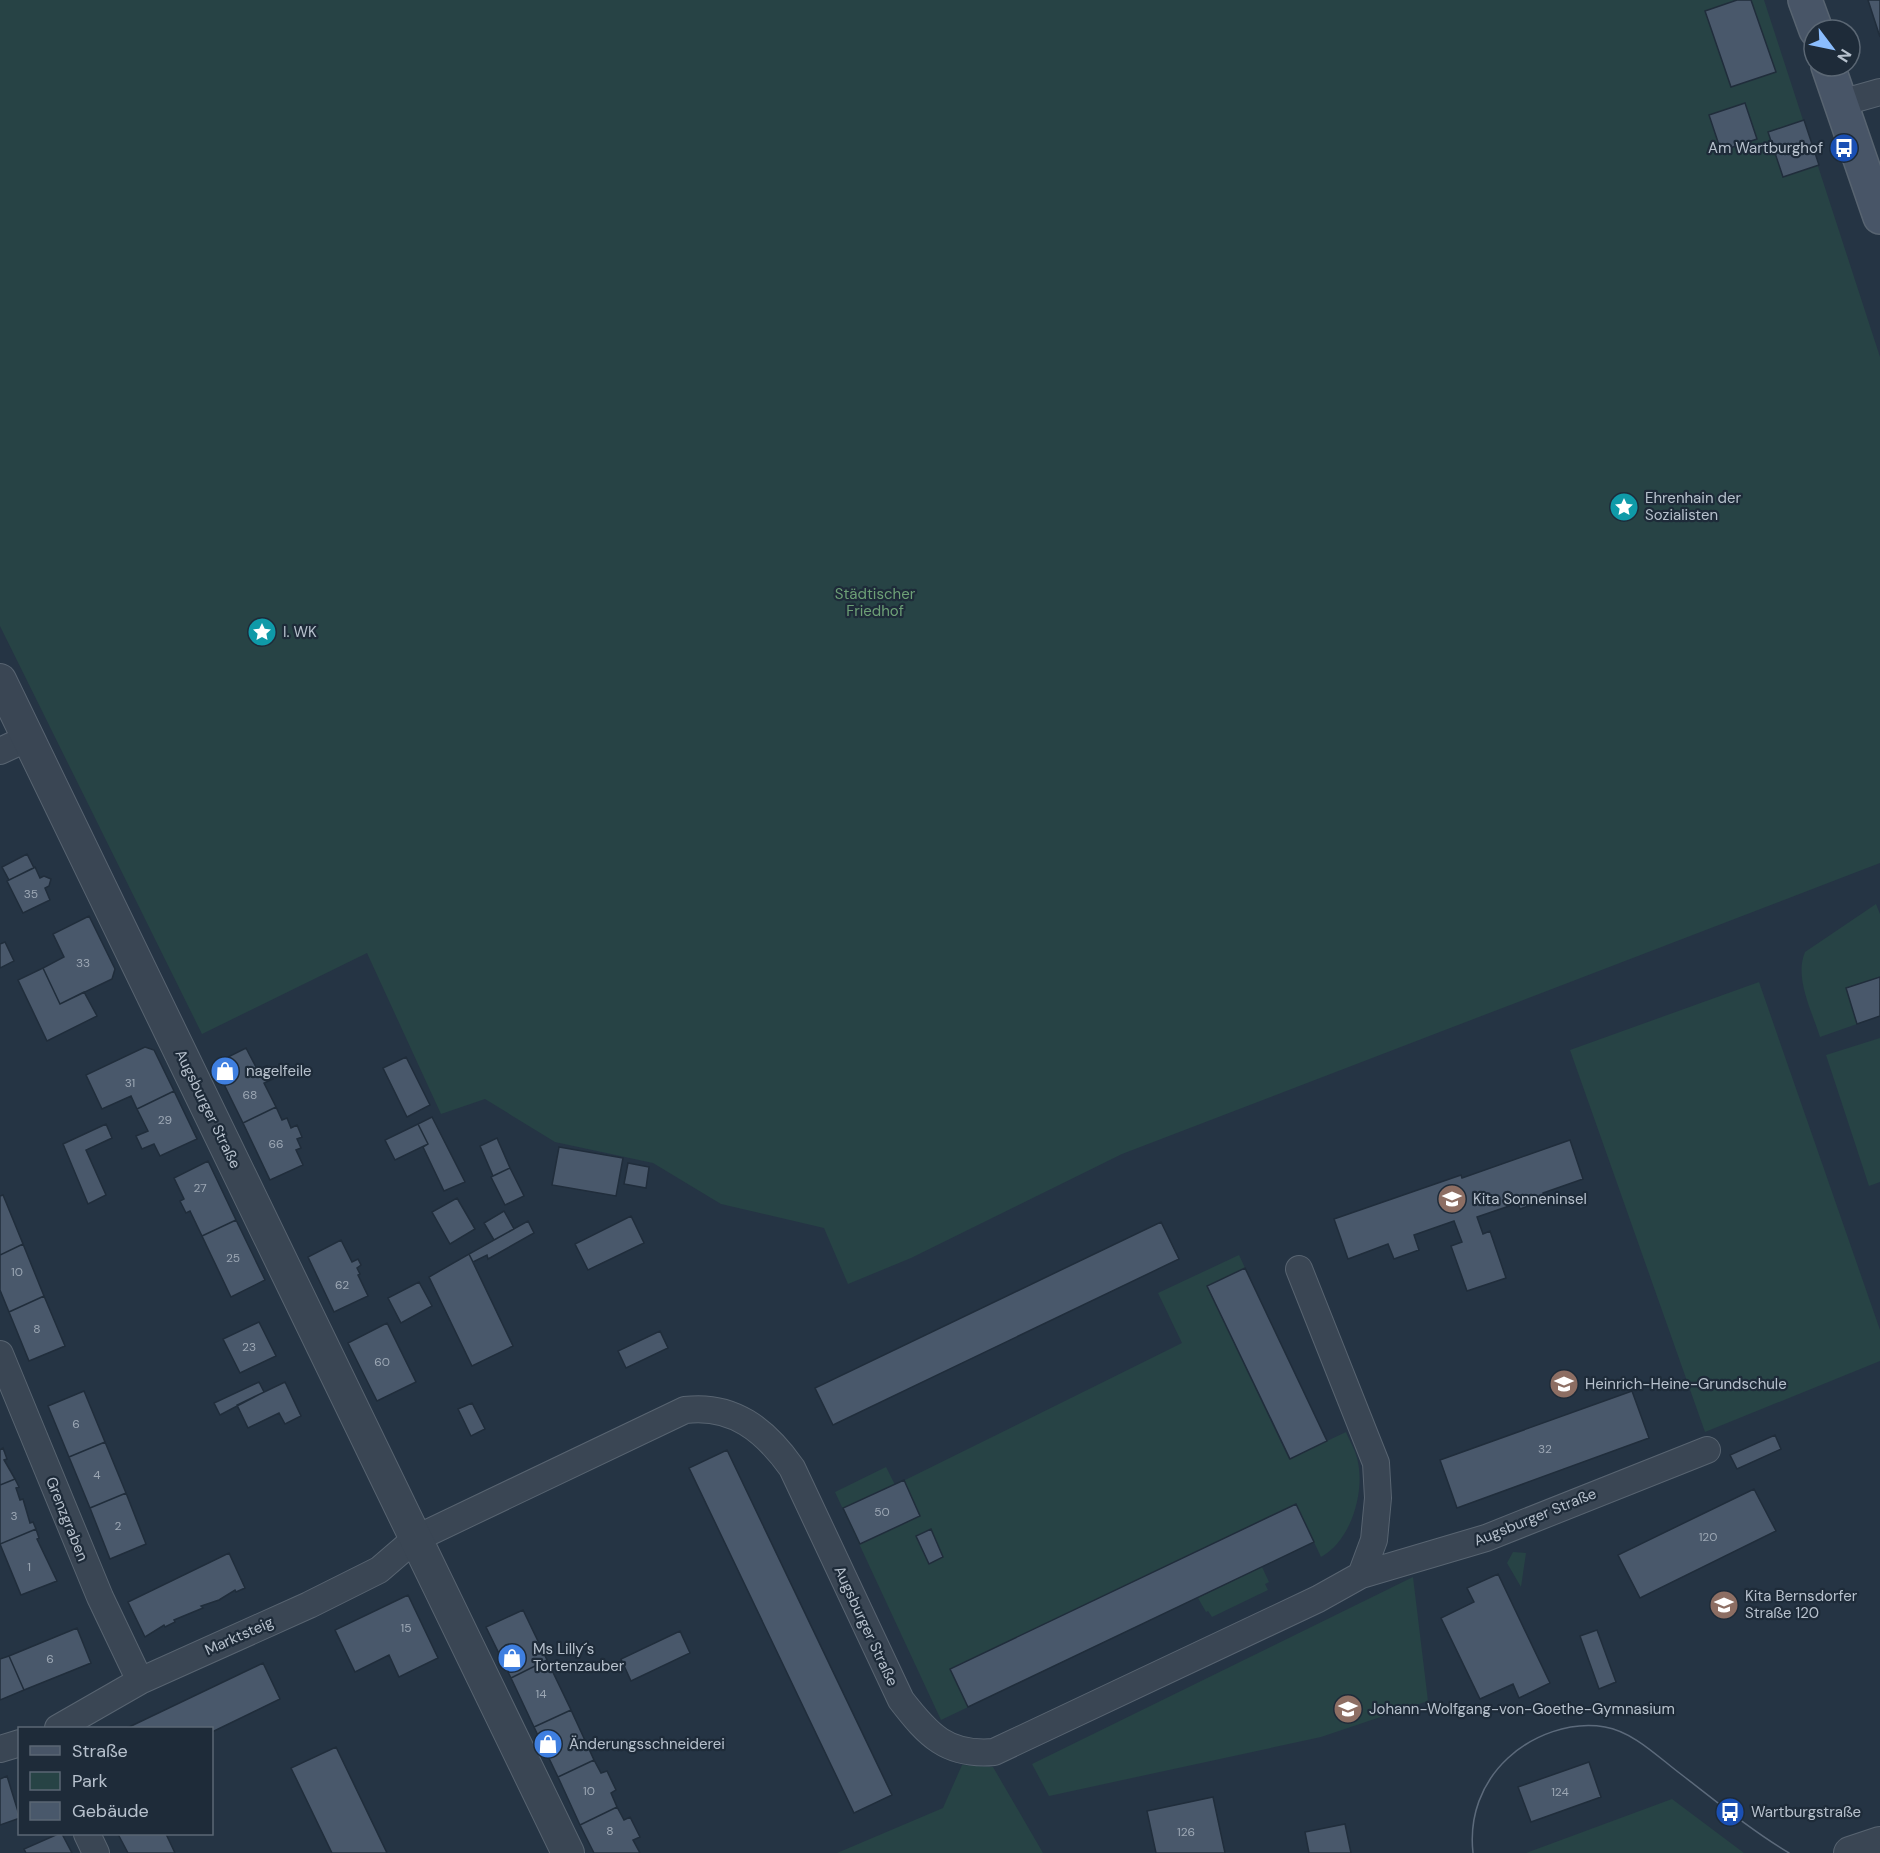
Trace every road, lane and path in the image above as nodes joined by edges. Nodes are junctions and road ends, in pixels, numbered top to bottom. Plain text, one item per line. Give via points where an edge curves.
1 (1805, 0) edge
2 (1812, 18) edge
3 (1832, 78) edge
4 (1880, 92) edge
5 (1841, 103) junction
6 (1880, 218) edge
7 (0, 680) edge
8 (28, 738) junction
9 (0, 751) edge
10 (1299, 1269) dead end
11 (0, 1354) edge
12 (1707, 1450) dead end
13 (415, 1539) junction
14 (1361, 1575) junction
15 (140, 1681) junction
16 (60, 1727) edge
17 (18, 1744) edge
18 (0, 1749) edge
19 (88, 1835) edge
20 (1880, 1843) edge
21 (96, 1853) edge
22 (568, 1853) edge
23 (1850, 1853) edge

1 - 2 main road
3 - 5 main road
4 - 5 street
5 - 6 main road
7 - 8 street, Augsburger Straße
8 - 9 street
8 - 13 street, Augsburger Straße
10 - 14 street via 1376,1463 1374,1540
11 - 15 street, Grenzgraben via 100,1598
12 - 14 street, Augsburger Straße via 1486,1538
13 - 14 street, Augsburger Straße via 685,1410 706,1408 730,1413 779,1450 792,1468 901,1700 931,1736 946,1746 977,1754 994,1752 1310,1603
13 - 15 street, Marktsteig via 379,1570
13 - 22 street, Augsburger Straße
15 - 16 street, Marktsteig
17 - 18 street
19 - 21 street
20 - 23 street

